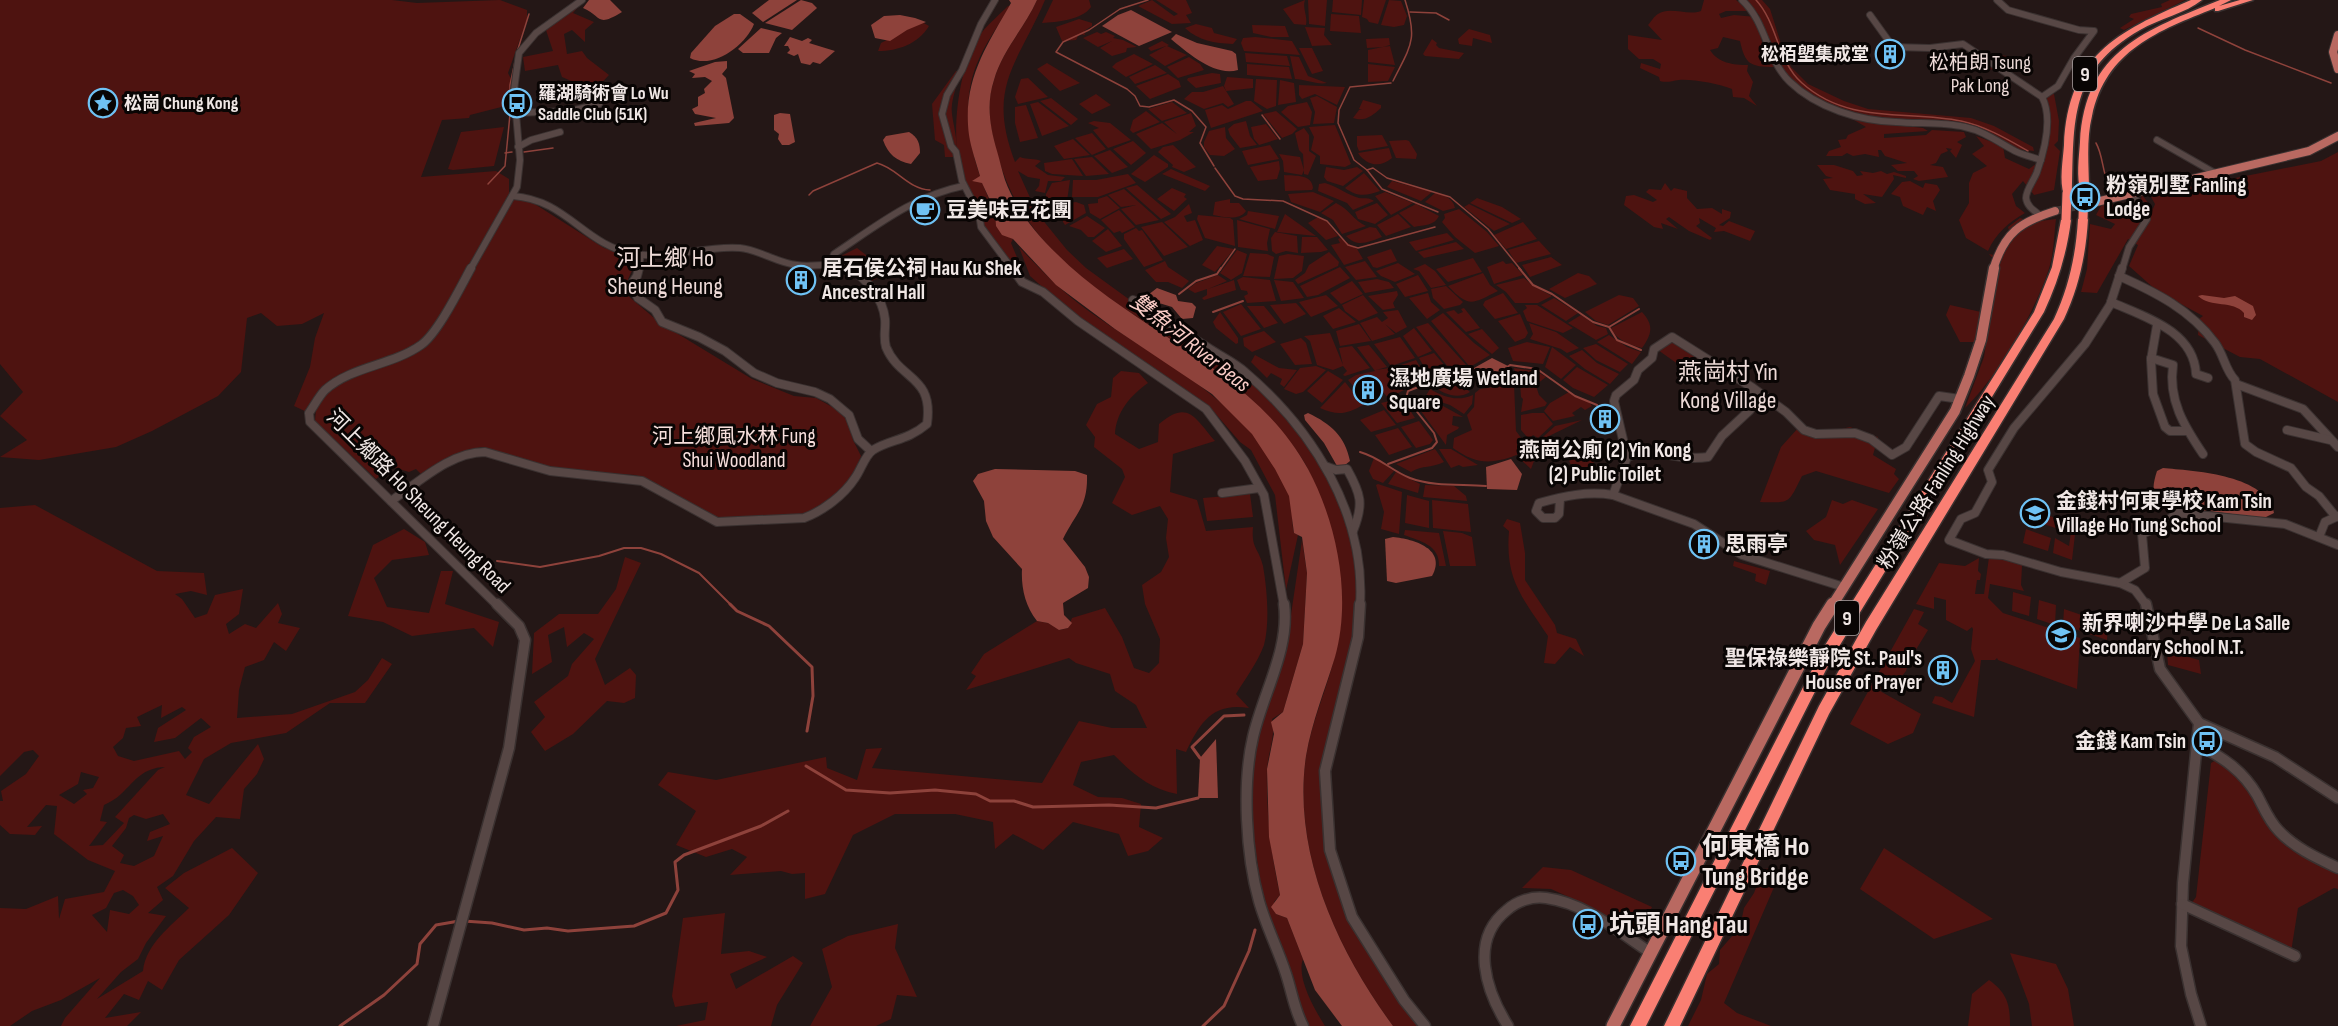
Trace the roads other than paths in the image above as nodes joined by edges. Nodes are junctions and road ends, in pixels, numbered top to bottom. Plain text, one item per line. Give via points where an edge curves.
1 (582, 0) edge
2 (995, 0) edge
3 (1742, 0) edge
4 (1997, 0) edge
5 (2198, 0) edge
6 (2227, 0) edge
7 (2249, 0) edge
8 (2197, 14) junction
9 (1870, 15) dead end
10 (2338, 35) edge
11 (2338, 69) edge
12 (2042, 97) junction
13 (598, 104) dead end
14 (514, 113) junction
15 (560, 132) dead end
16 (2338, 136) edge
17 (2157, 140) dead end
18 (518, 147) junction
19 (2041, 160) junction
20 (2213, 172) junction
21 (963, 186) junction
22 (2128, 194) junction
23 (513, 196) junction
24 (2092, 202) tunnel mouth
25 (2041, 216) junction
26 (2061, 216) junction
27 (642, 255) junction
28 (830, 265) junction
29 (2119, 276) junction
30 (1133, 300) dead end
31 (2111, 302) junction
32 (2157, 325) junction
33 (2151, 358) junction
34 (2208, 378) dead end
35 (2236, 384) junction
36 (1754, 390) junction
37 (1960, 399) junction
38 (2287, 430) dead end
39 (2187, 432) junction
40 (2330, 440) junction
41 (2338, 447) edge
42 (871, 451) junction
43 (2203, 454) dead end
44 (1627, 457) junction
45 (1325, 466) junction
46 (1259, 488) junction
47 (1222, 493) dead end
48 (1613, 495) junction
49 (1560, 499) dead end
50 (391, 501) junction
51 (2337, 516) edge
52 (1353, 531) junction
53 (2319, 537) junction
54 (2338, 545) edge
55 (2120, 583) junction
56 (1844, 587) junction
57 (2199, 723) junction
58 (2198, 745) junction
59 (2338, 798) edge
60 (2338, 868) edge
61 (2182, 904) junction
62 (1651, 953) junction
63 (2295, 957) dead end
64 (434, 1026) edge
65 (1303, 1026) edge
66 (1425, 1026) edge
67 (1508, 1026) edge
68 (1613, 1026) edge
69 (1638, 1026) edge
70 (1672, 1026) edge
71 (2201, 1026) edge

1 - 14 street, 河上鄉路 Ho Sheung Heung Road via 536,33 521,50 514,77
2 - 21 street via 947,95 942,114
3 - 19 street via 1757,15 1778,70 1813,98 1843,112 1881,122 1971,129
4 - 12 street via 2008,10 2094,31 2058,86
5 - 26 highway, 粉嶺公路 Fanling Highway / 9, bridge via 2132,29 2108,46 2087,71 2072,111 2067,193
6 - 8 highway, 粉嶺公路 Fanling Highway / 9
7 - 8 highway
8 - 70 highway, 粉嶺公路 Fanling Highway / 9, bridge via 2144,35 2115,58 2103,75 2087,116 2083,219 2078,271 2070,295 1830,699
9 - 12 street via 1893,47 1963,44
10 - 11 main road via 2333,52
12 - 19 street via 2048,109
13 - 14 street via 571,111
14 - 18 street, 河上鄉路 Ho Sheung Heung Road
15 - 18 street
16 - 20 main road via 2308,151
17 - 20 street
18 - 23 street, 河上鄉路 Ho Sheung Heung Road via 520,169
19 - 25 street via 2026,196 2028,205
20 - 22 main road
21 - 28 street via 937,191 899,211 834,254
21 - 46 street via 979,214 981,227 1022,282 1043,292 1078,321 1206,409 1245,461
22 - 24 main road
22 - 29 street via 2141,205 2147,219 2129,248
23 - 27 street via 544,202 604,244
23 - 50 street, 河上鄉路 Ho Sheung Heung Road via 454,299 423,344 350,375 324,391 309,413 310,422
25 - 26 main road
25 - 37 main road via 2016,228 2004,242 1977,356
26 - 69 highway, 粉嶺公路 Fanling Highway / 9 via 2060,259 2039,312 1827,654
27 - 28 street via 738,248 792,264
27 - 42 street via 637,276 630,285 661,321 725,351 753,374 830,399 849,415 858,439
28 - 42 street via 851,269 875,292 885,317 883,336 887,347 921,384 926,396 928,416 923,429
29 - 31 street
29 - 35 street via 2187,311 2221,351
30 - 45 street via 1244,371 1292,419
31 - 32 street
31 - 55 street via 2085,344 2014,428 1988,470 1992,482 1979,507 1961,519 1949,540 1986,554
32 - 33 street
32 - 34 street via 2186,344 2196,359 2196,374
33 - 39 street via 2173,365 2173,393
33 - 39 street via 2153,394 2163,425
35 - 40 street via 2303,409
35 - 51 street via 2245,444 2291,468
36 - 37 street via 1804,430 1816,434 1855,433 1895,455 1906,447 1939,396
36 - 44 street via 1746,402 1750,410 1722,436 1707,457 1694,460 1650,450
36 - 44 street via 1675,337 1655,347 1652,358 1614,401
37 - 56 main road
38 - 40 street
39 - 43 street
40 - 41 street
42 - 50 street via 843,492 815,514 799,519 717,522 633,478 550,471 485,452 464,454 452,460
44 - 48 street
45 - 52 street via 1338,488
45 - 52 street via 1347,469 1359,494 1362,508
46 - 47 street
46 - 65 street via 1264,495 1286,620 1252,741 1248,830 1259,900 1287,976 1293,1008
48 - 49 street via 1580,493
48 - 56 street via 1694,524 1742,555
50 - 64 street, 河上鄉路 Ho Sheung Heung Road via 519,626 525,640 509,748
51 - 53 street via 2325,522
52 - 66 street via 1362,579 1361,609 1358,637 1325,771 1329,850 1352,917
53 - 54 street
53 - 55 street via 2285,524 2178,513 2142,534 2145,568
55 - 57 street via 2135,590 2146,603 2160,669
56 - 62 main road via 1771,717
57 - 58 street
57 - 59 street via 2275,757
58 - 60 street via 2238,769 2273,823 2292,843
58 - 61 street
61 - 63 street
61 - 71 street via 2181,946
62 - 67 street via 1558,900 1532,898 1513,905 1502,912 1490,930 1484,955 1491,998
62 - 68 main road

